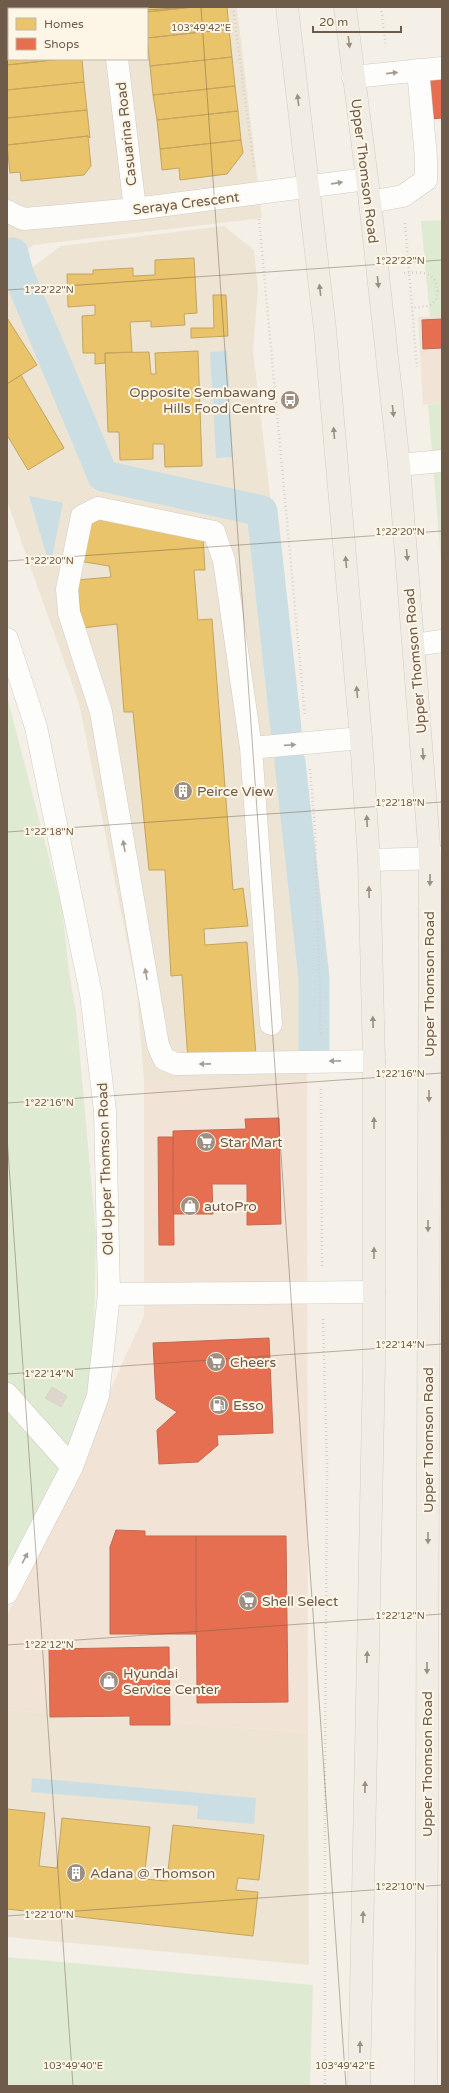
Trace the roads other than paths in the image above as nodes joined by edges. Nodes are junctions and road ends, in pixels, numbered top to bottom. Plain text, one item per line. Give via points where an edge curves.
1 (287, 7) edge
2 (344, 7) edge
3 (117, 60) edge
4 (442, 68) edge
5 (418, 70) junction
6 (353, 77) junction
7 (434, 157) edge
8 (366, 179) junction
9 (308, 187) junction
10 (370, 202) junction
11 (135, 209) junction
12 (7, 211) edge
13 (442, 461) edge
14 (399, 465) junction
15 (7, 639) edge
16 (442, 641) edge
17 (414, 645) junction
18 (362, 738) junction
19 (251, 748) junction
20 (436, 858) edge
21 (369, 860) junction
22 (436, 903) edge
23 (271, 1024) dead end
24 (374, 1061) junction
25 (374, 1292) junction
26 (109, 1294) junction
27 (7, 1394) edge
28 (72, 1467) junction
29 (7, 1593) edge
30 (359, 2086) edge
31 (426, 2086) edge

9 -> 1 main road
2 -> 6 main road, Upper Thomson Road
3 - 11 street, Casuarina Road
4 - 5 street
6 -> 5 street
5 - 7 street
6 - 8 main road, Upper Thomson Road
7 - 10 street via 426,180 403,196
9 -> 8 street, Seraya Crescent
8 - 10 main road, Upper Thomson Road
9 - 11 street, Seraya Crescent
18 -> 9 main road via 324,329
10 -> 14 main road, Upper Thomson Road
11 - 12 street, Seraya Crescent via 23,219
13 - 14 street
14 -> 17 main road, Upper Thomson Road
15 - 26 street, Old Upper Thomson Road via 36,727 91,994 105,1111
16 - 17 street
17 -> 20 main road, Upper Thomson Road
19 -> 18 street
21 -> 18 main road
19 - 23 street
24 -> 19 street via 176,1064 164,1059 158,1045 100,712 69,613 67,589 82,516 98,508 214,532 224,560
20 - 21 street
20 -> 22 main road, Upper Thomson Road
24 -> 21 main road
22 -> 31 main road, Upper Thomson Road
25 -> 24 main road
25 - 26 street
30 -> 25 main road
26 - 28 street, Old Upper Thomson Road via 98,1396
27 - 28 street
29 -> 28 street, Old Upper Thomson Road

